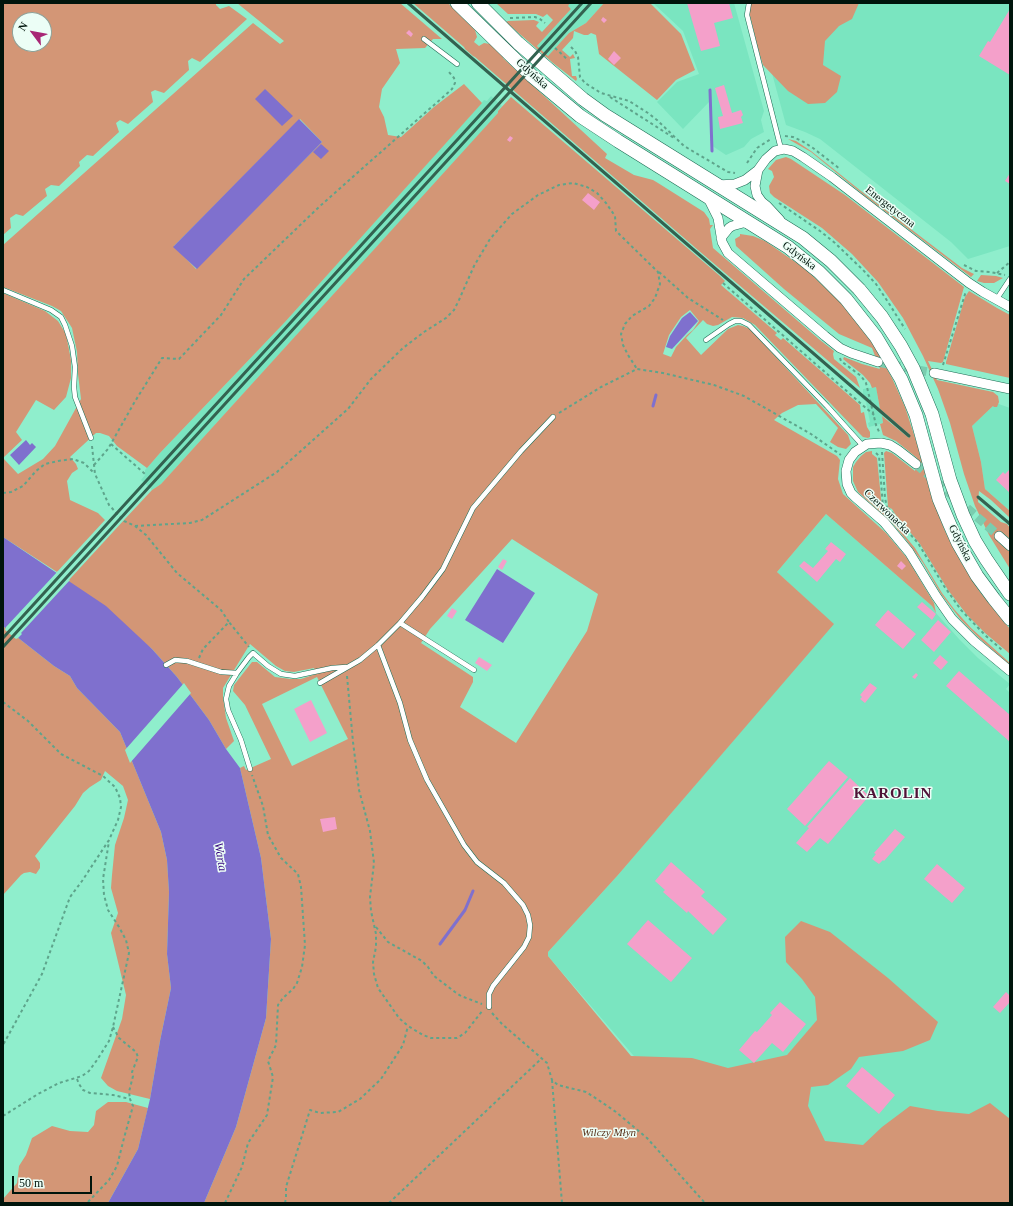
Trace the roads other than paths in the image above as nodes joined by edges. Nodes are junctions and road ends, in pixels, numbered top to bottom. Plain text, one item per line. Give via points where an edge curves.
1 (457, 3) edge
2 (478, 3) edge
3 (749, 3) edge
4 (424, 38) dead end
5 (457, 64) dead end
6 (781, 149) junction
7 (758, 170) junction
8 (718, 185) junction
9 (707, 196) junction
10 (750, 223) junction
11 (786, 227) junction
12 (721, 238) junction
13 (1010, 279) edge
14 (3, 290) edge
15 (996, 300) junction
16 (1010, 307) edge
17 (706, 340) dead end
18 (878, 362) tunnel mouth
19 (934, 373) tunnel mouth
20 (1010, 389) edge
21 (553, 417) road end
22 (91, 438) road end
23 (863, 446) junction
24 (916, 464) tunnel mouth
25 (999, 536) tunnel mouth
26 (1010, 546) edge
27 (1010, 594) edge
28 (1010, 618) edge
29 (400, 623) junction
30 (378, 645) junction
31 (166, 665) dead end
32 (346, 667) junction
33 (474, 670) dead end
34 (1010, 672) edge
35 (236, 673) junction
36 (320, 683) dead end
37 (250, 769) road end
38 (489, 1007) road end

1 - 9 main road, Gdyńska via 532,76 580,116
2 - 8 main road, Gdyńska via 518,43 583,99
3 - 6 lane via 747,15
4 - 5 lane
6 - 7 street via 768,156
6 - 15 street, Energetyczna via 793,151 816,166 969,283
7 - 8 street via 740,182
7 - 11 street via 757,195
8 - 11 main road, Gdyńska
9 - 10 main road, Gdyńska
9 - 12 street via 718,218
10 - 12 street via 735,224
10 - 28 main road, Gdyńska via 822,275 846,299 876,337 896,371 912,406 939,499 952,530 983,584
11 - 27 main road, Gdyńska via 823,254 850,280 874,307 901,346 932,414 950,480 963,515 975,541
12 - 18 street via 728,253 840,348
13 - 15 lane
14 - 22 lane via 51,310 61,317 66,325 75,367 75,396
15 - 16 street, Energetyczna
17 - 23 lane via 735,321 749,325
19 - 20 street
21 - 29 lane via 473,508 443,569
23 - 24 street via 887,444
23 - 34 street, Czerwonacka via 849,460 846,471 851,493 884,522 905,547 942,605 961,628
25 - 26 street
29 - 30 lane
29 - 33 lane
30 - 32 lane via 360,660
30 - 38 lane via 400,703 410,740 427,780 464,845 477,862 504,883 528,915 529,937 524,947 492,986
31 - 35 lane via 175,660 221,672
32 - 35 lane via 295,676 281,674 253,653
32 - 36 lane
35 - 37 lane via 226,699

